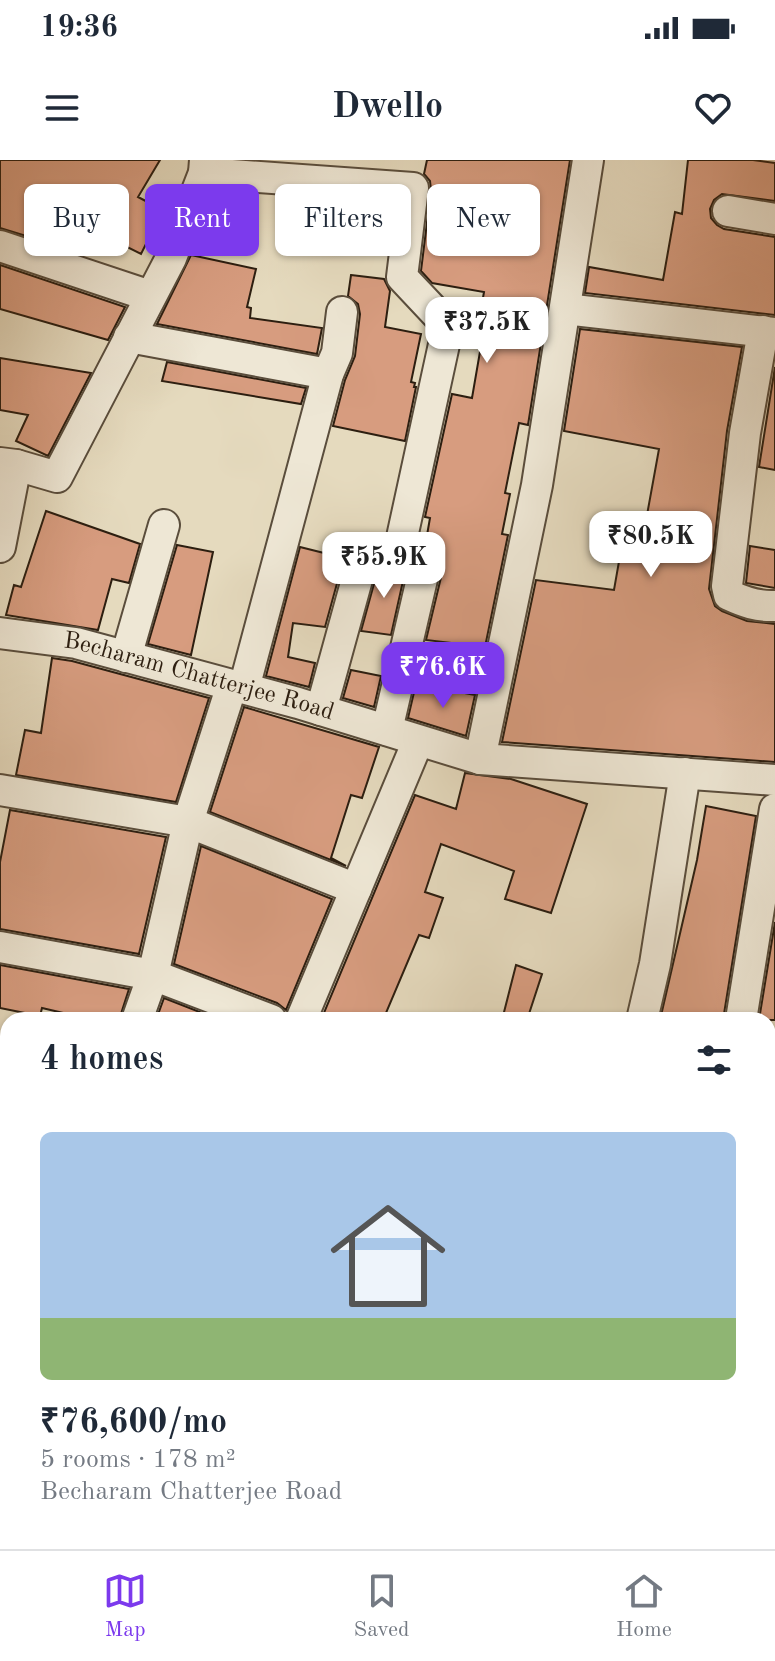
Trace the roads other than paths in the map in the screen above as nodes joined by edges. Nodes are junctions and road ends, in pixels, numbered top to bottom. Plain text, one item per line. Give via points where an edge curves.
1 (588, 160) edge
2 (204, 166) edge
3 (728, 211) dead end
4 (775, 219) edge
5 (0, 246) edge
6 (150, 296) junction
7 (565, 309) junction
8 (342, 312) dead end
9 (769, 332) edge
10 (129, 337) junction
11 (328, 374) junction
12 (8, 464) edge
13 (164, 525) dead end
14 (0, 547) edge
15 (364, 554) dead end
16 (775, 606) edge
17 (0, 633) edge
18 (126, 657) junction
19 (238, 687) junction
20 (321, 710) junction
21 (387, 730) junction
22 (418, 741) junction
23 (480, 759) junction
24 (685, 773) junction
25 (775, 780) edge
26 (0, 790) edge
27 (775, 809) edge
28 (188, 822) junction
29 (356, 889) junction
30 (0, 947) edge
31 (153, 975) junction
32 (140, 1012) edge
33 (250, 1012) edge
34 (304, 1012) edge
35 (644, 1012) edge
36 (742, 1012) edge

1 - 7 street
2 - 6 street via 171,258
2 - 21 street via 413,188 402,277 448,326 401,542 425,566
3 - 4 street
5 - 6 street
6 - 10 street
7 - 9 street
7 - 23 street via 537,485
8 - 11 street via 337,353
9 - 16 street via 745,433 727,586 729,595
10 - 11 street
10 - 12 street via 57,477
11 - 19 street
12 - 14 street
13 - 18 street
15 - 20 street
17 - 18 street, Becharam Chatterjee Road via 76,643
18 - 19 street, Becharam Chatterjee Road
19 - 20 street, Becharam Chatterjee Road
19 - 28 street
20 - 21 street, Becharam Chatterjee Road
21 - 22 street, Becharam Chatterjee Road
22 - 23 street, Becharam Chatterjee Road
22 - 29 street
23 - 24 street, Becharam Chatterjee Road
24 - 25 street, Becharam Chatterjee Road
24 - 35 street
26 - 28 street
27 - 36 street
28 - 29 street
28 - 31 street
29 - 34 street
30 - 31 street
31 - 32 street
31 - 33 street

